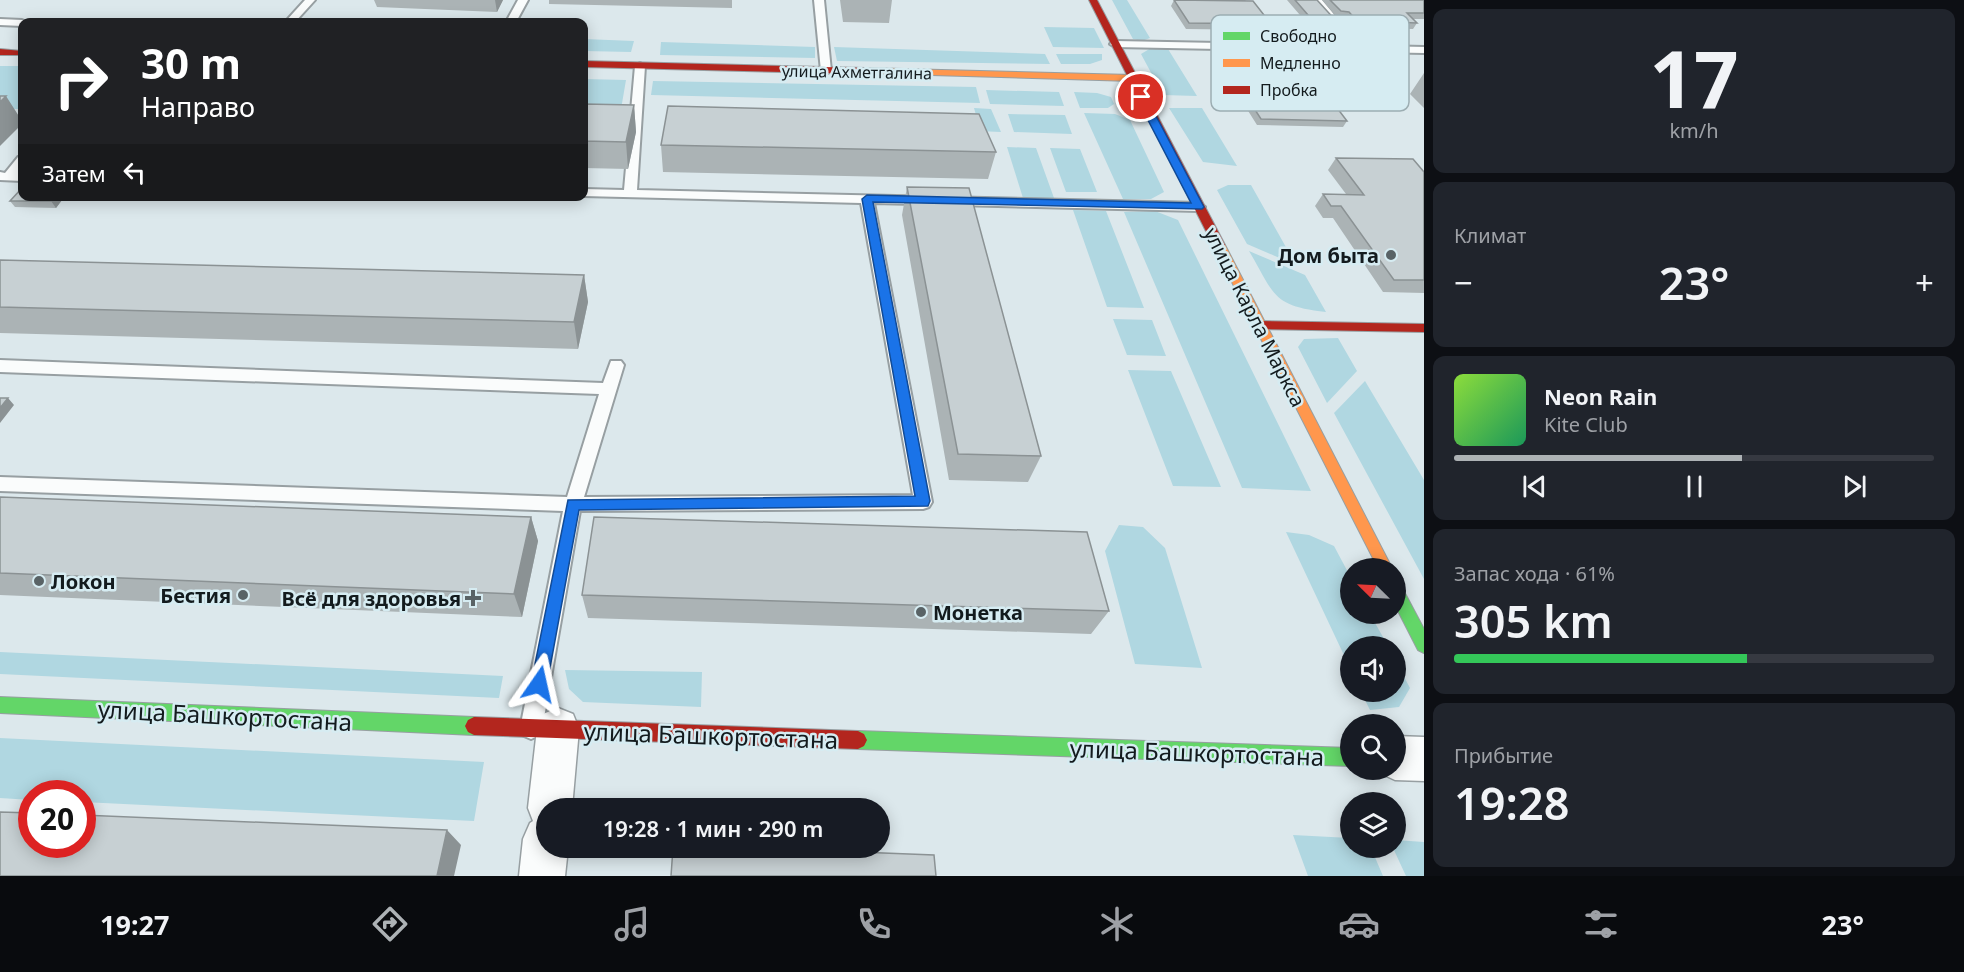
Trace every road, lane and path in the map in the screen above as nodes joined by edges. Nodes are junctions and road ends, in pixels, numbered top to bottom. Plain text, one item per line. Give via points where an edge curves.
1 (310, 0) edge
2 (523, 0) edge
3 (819, 0) edge
4 (1093, 0) edge
5 (1317, 0) edge
6 (1330, 15) edge
7 (294, 18) edge
8 (513, 18) edge
9 (0, 22) edge
10 (18, 23) edge
11 (1115, 44) junction
12 (1211, 46) edge
13 (1409, 50) edge
14 (1424, 50) edge
15 (0, 52) edge
16 (18, 53) edge
17 (588, 64) edge
18 (640, 66) junction
19 (826, 71) junction
20 (1131, 78) junction
21 (18, 164) edge
22 (4, 177) edge
23 (588, 193) edge
24 (630, 194) junction
25 (867, 199) junction
26 (1198, 207) junction
27 (1259, 325) junction
28 (1424, 328) edge
29 (616, 365) dead end
30 (7, 369) edge
31 (608, 389) junction
32 (0, 484) edge
33 (573, 504) junction
34 (1379, 558) edge
35 (1406, 610) edge
36 (1424, 645) edge
37 (0, 705) edge
38 (544, 729) junction
39 (1340, 757) edge
40 (1406, 758) edge
41 (1424, 759) edge
42 (549, 798) edge
43 (544, 858) edge
44 (542, 876) edge

1 - 7 lane
2 - 8 lane
3 - 19 lane
4 - 11 main road, улица Карла Маркса
5 - 6 lane
9 - 10 lane
11 - 12 lane
11 - 20 main road, улица Карла Маркса
13 - 14 lane
15 - 16 main road
17 - 18 main road, улица Ахметгалина
18 - 19 main road, улица Ахметгалина
18 - 24 lane
19 - 20 main road, улица Ахметгалина
20 - 26 main road, улица Карла Маркса
21 - 22 lane
23 - 24 lane
24 - 25 lane
25 - 26 lane
25 - 33 lane via 923,501
26 - 27 main road, улица Карла Маркса
27 - 28 main road
27 - 34 main road, улица Карла Маркса
29 - 31 lane
30 - 31 lane
31 - 33 lane
32 - 33 lane
33 - 38 lane
35 - 36 main road
37 - 38 main road, улица Башкортостана
38 - 39 main road, улица Башкортостана
38 - 42 street
40 - 41 street
43 - 44 street

